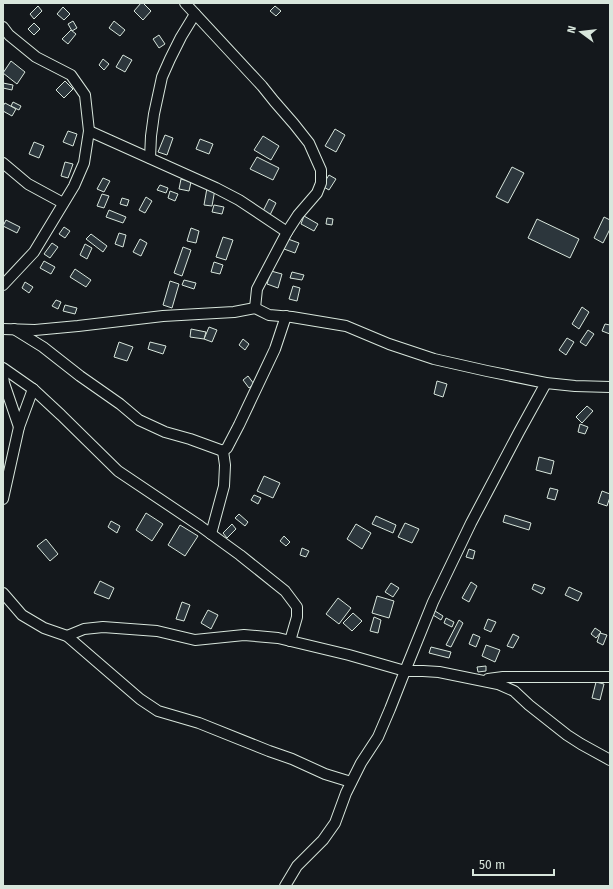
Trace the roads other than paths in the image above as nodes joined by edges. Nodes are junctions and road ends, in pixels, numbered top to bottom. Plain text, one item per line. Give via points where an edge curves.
1 (185, 3) edge
2 (195, 14) junction
3 (3, 27) edge
4 (89, 131) junction
5 (150, 158) junction
6 (3, 163) edge
7 (63, 204) junction
8 (287, 232) junction
9 (3, 285) edge
10 (255, 308) junction
11 (286, 316) junction
12 (3, 329) edge
13 (14, 329) junction
14 (3, 368) edge
15 (3, 376) edge
16 (546, 383) junction
17 (610, 387) edge
18 (33, 389) junction
19 (19, 427) junction
20 (223, 451) junction
21 (3, 499) edge
22 (211, 534) junction
23 (3, 593) edge
24 (67, 636) junction
25 (290, 641) junction
26 (405, 671) junction
27 (610, 677) edge
28 (479, 680) junction
29 (610, 760) edge
30 (351, 782) junction
31 (285, 886) edge

1 - 2 street
2 - 5 street via 162,77 153,121
2 - 8 street via 294,124 309,143 321,170 318,192
3 - 4 street via 36,57 71,76 85,95
4 - 5 street
4 - 7 street via 84,163
5 - 8 street via 233,197
6 - 7 street via 28,184
7 - 9 street via 34,252
8 - 10 street via 257,290
10 - 11 street via 269,315
10 - 13 street via 35,330
11 - 16 street via 346,326 434,359
11 - 20 street via 272,355 227,448
12 - 13 street
13 - 20 street via 43,347 139,420 165,432
14 - 18 street
15 - 19 street
16 - 17 street
16 - 26 street via 471,523 433,602
18 - 19 street
18 - 22 street via 118,471
19 - 21 street
20 - 22 street via 224,486
22 - 25 street via 285,591 297,612
23 - 24 street via 22,615 44,628
24 - 25 street via 84,629 103,627 157,631 195,640 244,635
24 - 30 street via 140,699 158,710 199,723
25 - 26 street
26 - 28 street via 439,672
26 - 30 street via 378,737
27 - 28 street via 503,677
28 - 29 street via 514,691 567,735
30 - 31 street via 335,823 323,840 297,866

